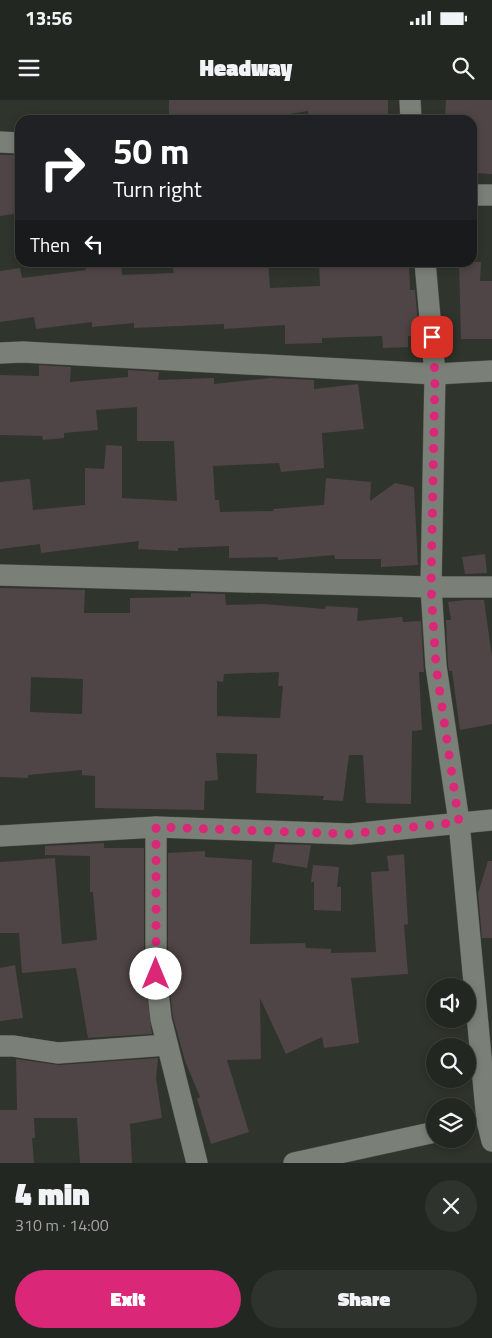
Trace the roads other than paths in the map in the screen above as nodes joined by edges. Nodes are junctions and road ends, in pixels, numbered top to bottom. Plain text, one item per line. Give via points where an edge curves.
1 (410, 100) edge
2 (411, 115) edge
3 (0, 142) edge
4 (15, 143) edge
5 (492, 195) edge
6 (477, 196) edge
7 (425, 267) edge
8 (0, 353) edge
9 (492, 371) edge
10 (435, 374) junction
11 (0, 575) edge
12 (431, 587) junction
13 (492, 587) edge
14 (492, 820) edge
15 (459, 822) junction
16 (156, 827) junction
17 (0, 836) edge
18 (167, 1045) junction
19 (0, 1046) edge
20 (477, 1123) edge
21 (426, 1134) edge
22 (492, 1141) edge
23 (197, 1163) edge
24 (294, 1163) edge

1 - 2 street
3 - 4 street
5 - 6 street
7 - 10 street
8 - 10 street
9 - 10 street
10 - 12 street
11 - 12 street
12 - 13 street
12 - 15 street via 436,666
14 - 15 street
15 - 16 street via 350,834
15 - 20 street
16 - 17 street
16 - 18 street via 156,974
18 - 19 street via 58,1053
18 - 23 street
20 - 22 street
21 - 24 street

